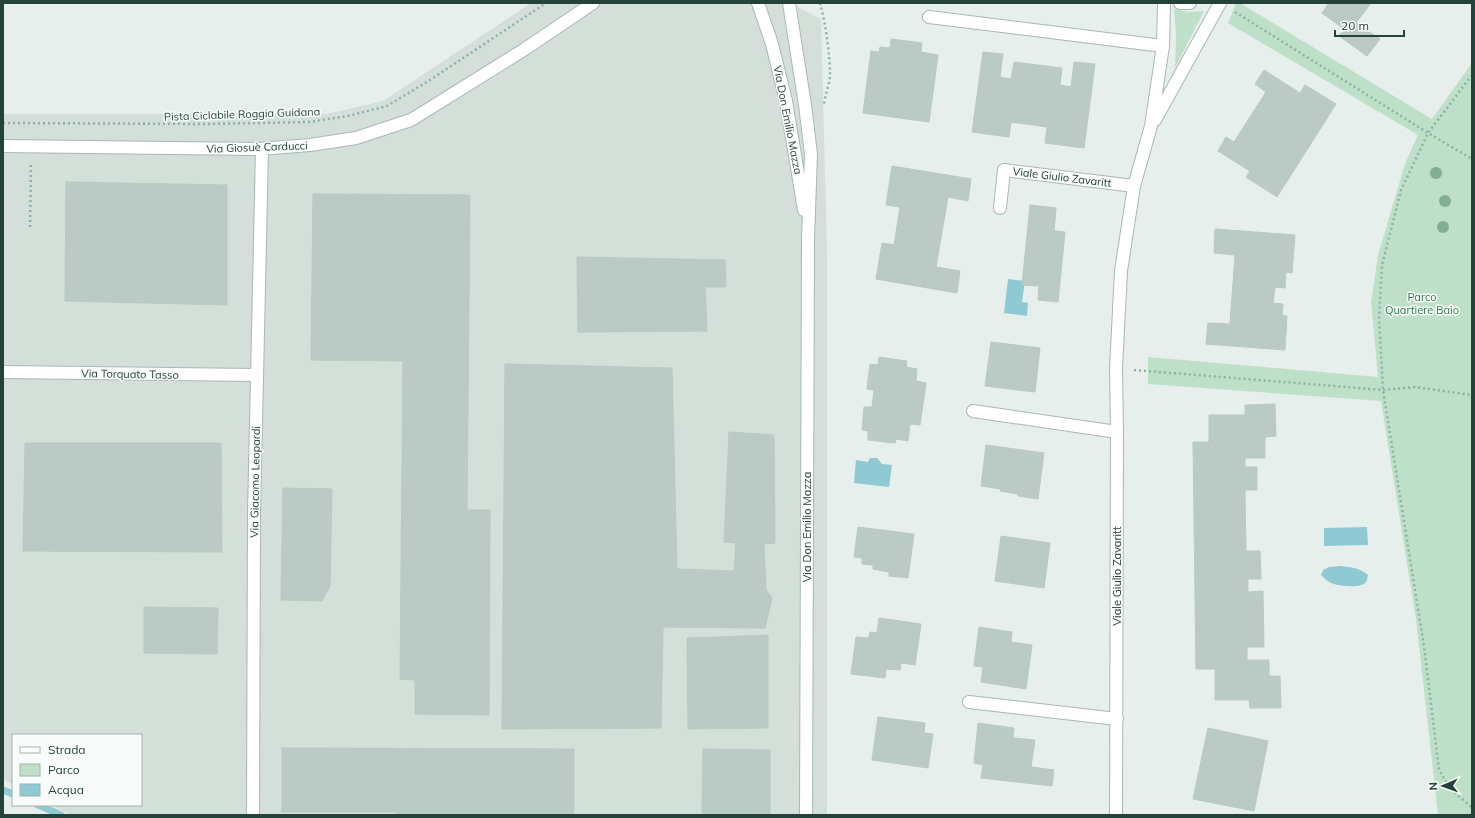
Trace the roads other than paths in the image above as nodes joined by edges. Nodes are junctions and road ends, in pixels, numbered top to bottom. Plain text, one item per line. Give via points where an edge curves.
1 (593, 3) edge
2 (758, 3) edge
3 (789, 3) edge
4 (1164, 3) edge
5 (1180, 3) edge
6 (1190, 3) edge
7 (1220, 3) edge
8 (928, 17) dead end
9 (1163, 46) junction
10 (1151, 126) junction
11 (3, 146) edge
12 (262, 149) junction
13 (1134, 186) junction
14 (1000, 208) dead end
15 (808, 240) junction
16 (3, 372) edge
17 (257, 375) junction
18 (972, 411) dead end
19 (1117, 432) junction
20 (969, 702) dead end
21 (1117, 719) junction
22 (253, 815) edge
23 (806, 815) edge
24 (1116, 815) edge

1 - 12 street, Via Giosuè Carducci via 411,120 356,138 310,146
2 - 15 street, Via Don Emilio Mazza via 772,44 786,101
3 - 15 street, Via Don Emilio Mazza via 811,154
4 - 9 street, Viale Giulio Zavaritt
5 - 6 street
7 - 10 street, Viale Giulio Zavaritt
8 - 9 street
9 - 10 street, Viale Giulio Zavaritt
10 - 13 street, Viale Giulio Zavaritt
11 - 12 street, Via Giosuè Carducci
12 - 17 street, Via Giacomo Leopardi
13 - 14 street, Viale Giulio Zavaritt via 1004,170
13 - 19 street, Viale Giulio Zavaritt via 1121,271 1116,368
15 - 23 street, Via Don Emilio Mazza
16 - 17 street, Via Torquato Tasso
17 - 22 street, Via Giacomo Leopardi
18 - 19 street
19 - 21 street, Viale Giulio Zavaritt
20 - 21 street
21 - 24 street, Viale Giulio Zavaritt

